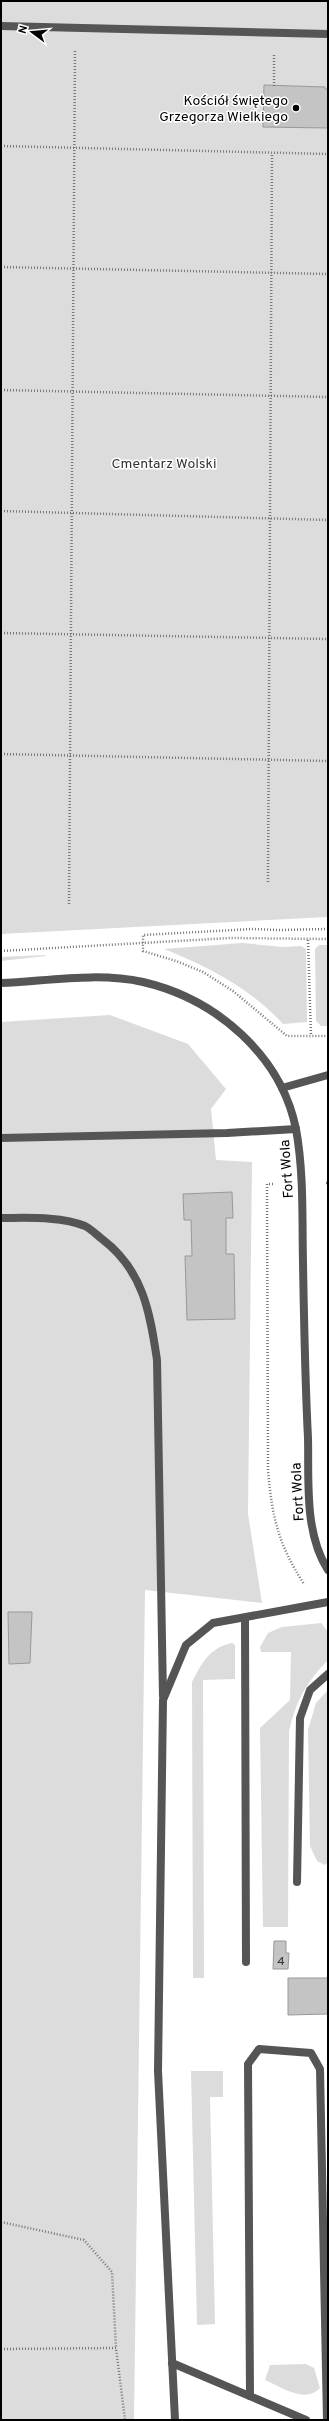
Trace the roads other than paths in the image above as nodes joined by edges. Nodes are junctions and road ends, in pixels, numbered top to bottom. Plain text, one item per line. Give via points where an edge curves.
1 (1, 26) edge
2 (328, 34) edge
3 (1, 983) edge
4 (328, 1075) edge
5 (282, 1088) junction
6 (296, 1129) junction
7 (1, 1138) edge
8 (1, 1218) edge
9 (328, 1570) edge
10 (328, 1602) edge
11 (245, 1618) junction
12 (328, 1674) edge
13 (163, 1700) junction
14 (297, 1882) dead end
15 (246, 1962) dead end
16 (172, 2363) junction
17 (250, 2396) junction
18 (176, 2420) edge
19 (306, 2420) edge
20 (327, 2420) edge

1 - 2 street
3 - 5 street, Fort Wola via 115,979 142,982 171,990 228,1022 250,1042 268,1064
4 - 5 street
5 - 6 street, Fort Wola
6 - 7 street
6 - 9 street, Fort Wola via 301,1184 305,1379 312,1528
8 - 13 street via 44,1218 85,1226 113,1247 137,1277 151,1321 157,1360
10 - 11 street
11 - 13 street via 213,1623 186,1645
11 - 15 street
12 - 14 street via 310,1690 300,1718
13 - 16 street via 158,2071
16 - 17 street
16 - 18 street
17 - 19 street
17 - 20 street via 248,2064 259,2049 310,2053 320,2070

